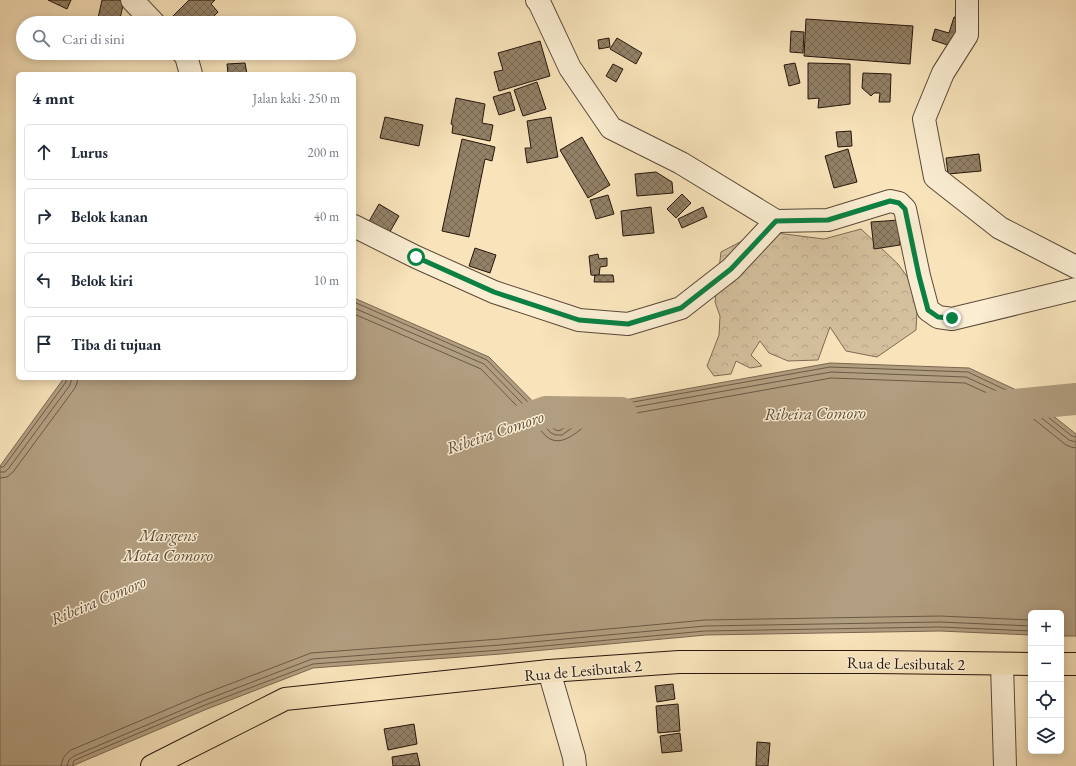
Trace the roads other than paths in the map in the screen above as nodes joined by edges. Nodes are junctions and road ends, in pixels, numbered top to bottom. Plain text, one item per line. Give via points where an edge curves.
1 (132, 0) edge
2 (537, 0) edge
3 (967, 0) edge
4 (147, 16) edge
5 (187, 60) edge
6 (190, 72) edge
7 (776, 221) junction
8 (356, 227) edge
9 (1076, 267) edge
10 (1076, 289) edge
11 (1002, 664) junction
12 (1028, 664) edge
13 (1064, 664) edge
14 (1076, 664) edge
15 (549, 671) junction
16 (152, 766) edge
17 (575, 766) edge
18 (1005, 766) edge

1 - 4 street
2 - 7 street via 570,68 610,128 681,163
3 - 9 street via 966,35 943,72 924,119 934,177 1000,228
5 - 6 street
7 - 8 street via 731,269 681,308 628,324 579,320 494,292
7 - 10 street via 828,220 890,201 899,203 905,209 928,310 938,317 952,318
11 - 12 main road, Rua de Lesibutak 2
11 - 15 main road, Rua de Lesibutak 2 via 679,662
11 - 18 street
13 - 14 main road
15 - 16 main road, Rua de Lesibutak 2 via 285,699
15 - 17 street

